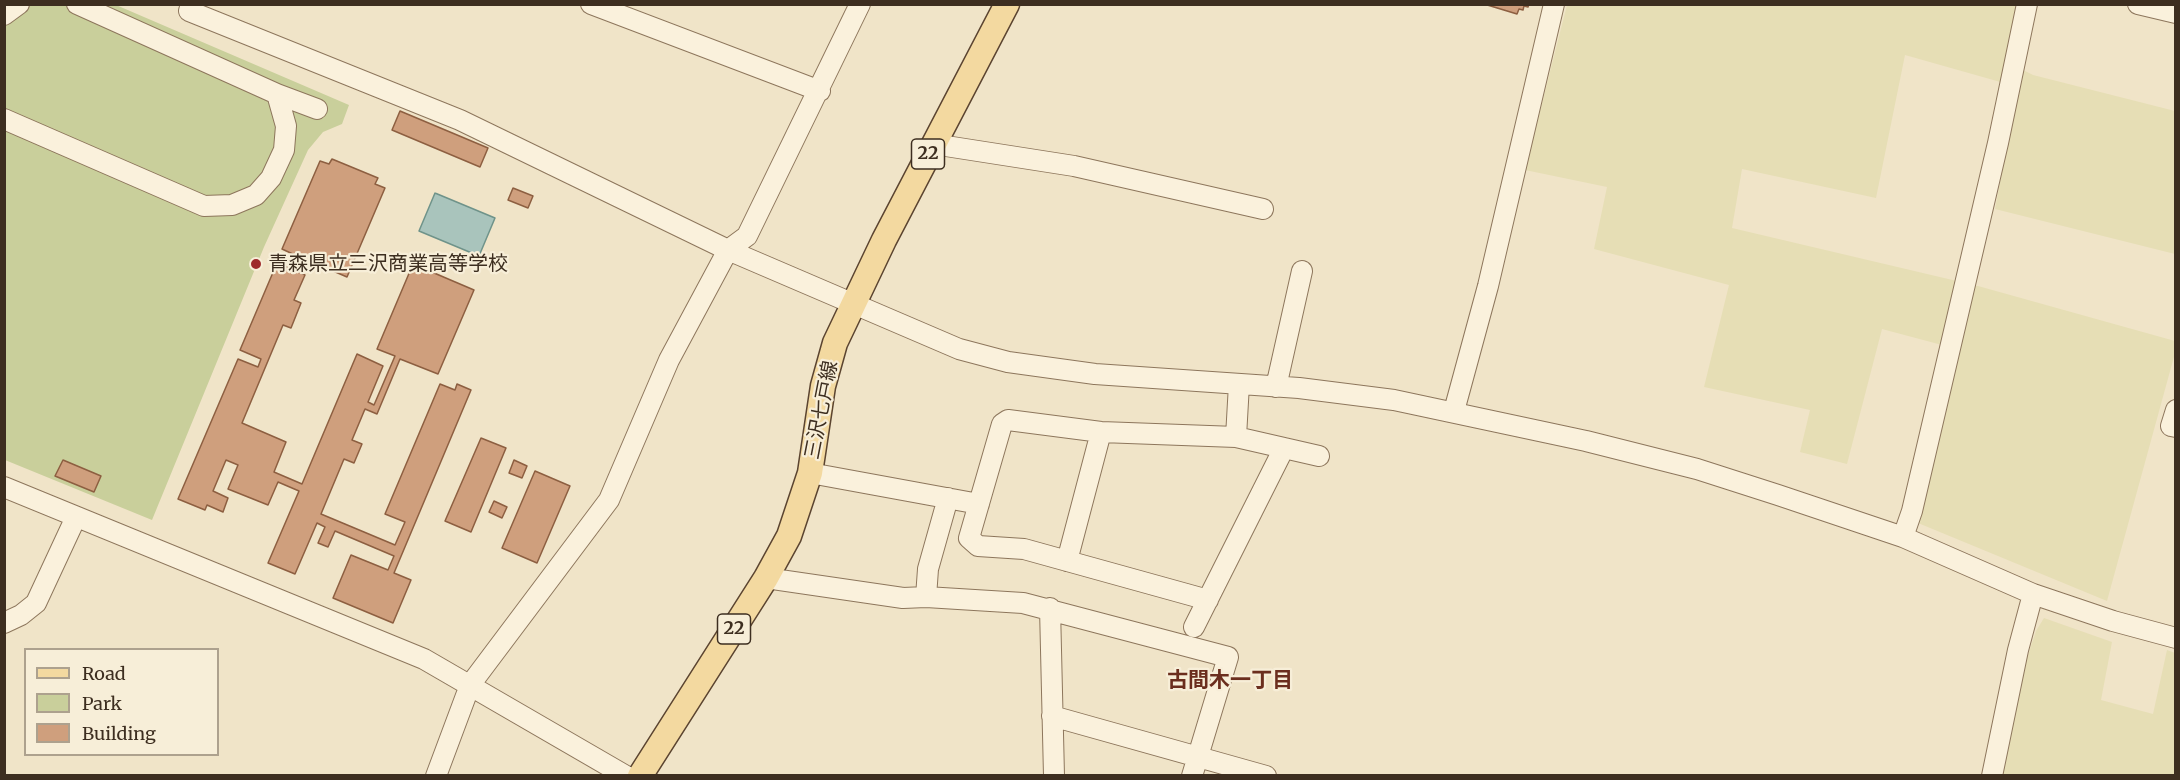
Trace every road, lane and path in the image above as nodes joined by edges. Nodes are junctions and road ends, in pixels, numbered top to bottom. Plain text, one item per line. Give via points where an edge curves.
1 (19, 4) edge
2 (77, 4) edge
3 (191, 4) edge
4 (591, 4) edge
5 (860, 4) edge
6 (1007, 4) edge
7 (1554, 4) edge
8 (2027, 4) edge
9 (2138, 4) edge
10 (2175, 14) edge
11 (4, 15) edge
12 (820, 91) junction
13 (277, 94) junction
14 (317, 109) dead end
15 (4, 119) edge
16 (933, 144) junction
17 (1263, 209) dead end
18 (728, 250) junction
19 (1302, 271) dead end
20 (853, 305) junction
21 (1239, 384) junction
22 (1276, 387) junction
23 (2175, 410) edge
24 (1454, 411) junction
25 (2175, 427) edge
26 (1101, 432) junction
27 (1236, 437) junction
28 (1284, 448) junction
29 (1319, 456) dead end
30 (810, 473) junction
31 (4, 487) edge
32 (948, 498) junction
33 (979, 504) junction
34 (76, 517) junction
35 (1903, 537) junction
36 (1067, 561) junction
37 (766, 578) junction
38 (2033, 594) junction
39 (926, 597) junction
40 (1208, 600) junction
41 (1050, 608) junction
42 (4, 623) edge
43 (1194, 627) dead end
44 (2175, 638) edge
45 (470, 685) junction
46 (1052, 716) junction
47 (1194, 766) edge
48 (436, 776) edge
49 (626, 776) edge
50 (640, 776) edge
51 (1054, 776) edge
52 (1266, 776) edge
53 (1992, 776) edge

1 - 11 street
2 - 13 street
3 - 18 street via 189,11 460,120
4 - 12 street
5 - 12 street
6 - 16 main road, 三沢七戸線 / 22
7 - 24 street via 1488,286
8 - 35 street via 1988,189
9 - 10 street
12 - 18 street via 747,236
13 - 14 street
13 - 15 street via 286,126 284,150 271,178 255,195 232,205 204,206
16 - 17 street via 1074,166
16 - 20 main road, 三沢七戸線 / 22
18 - 20 street
18 - 45 street via 669,360 609,500
19 - 22 street
20 - 21 street via 959,349 1008,362 1095,374
20 - 30 main road, 三沢七戸線 / 22 via 835,343 823,386
21 - 22 street
21 - 27 street
22 - 24 street
23 - 25 street via 2171,426
24 - 35 street via 1697,469
26 - 27 street
26 - 33 street via 1008,420 1002,424
26 - 36 street
27 - 28 street
28 - 29 street
28 - 40 street
30 - 32 street
30 - 37 main road, 三沢七戸線 / 22 via 789,536
31 - 34 street
32 - 33 street
32 - 39 street via 928,569
33 - 36 street via 969,538 978,546 1024,549
34 - 42 street via 36,603
34 - 45 street via 424,659
35 - 38 street
36 - 40 street
37 - 39 street via 903,598
37 - 50 main road, 三沢七戸線 / 22
38 - 44 street
38 - 53 street
39 - 41 street
40 - 43 street
41 - 46 street
41 - 47 street via 1228,657
45 - 48 street
45 - 49 street
46 - 47 street
46 - 51 street
47 - 52 street

